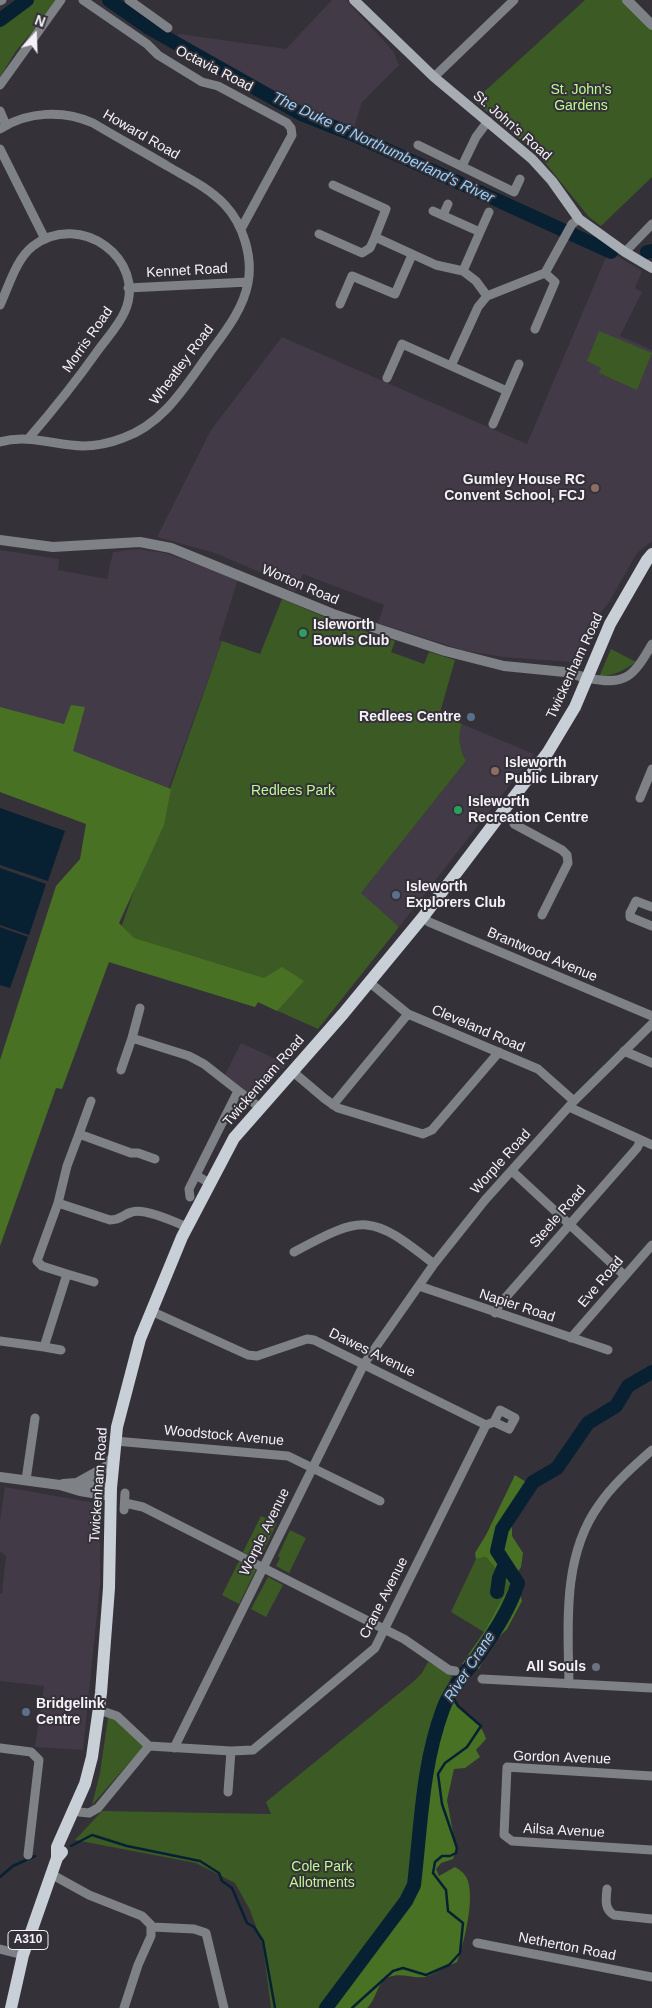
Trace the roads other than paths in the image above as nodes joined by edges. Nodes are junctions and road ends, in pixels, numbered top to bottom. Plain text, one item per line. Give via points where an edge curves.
1 (61, 0) edge
2 (83, 0) edge
3 (129, 0) edge
4 (355, 0) edge
5 (514, 0) edge
6 (626, 0) edge
7 (652, 24) edge
8 (168, 28) dead end
9 (434, 77) junction
10 (0, 85) edge
11 (0, 112) edge
12 (488, 121) junction
13 (3, 127) edge
14 (418, 145) dead end
15 (0, 149) edge
16 (462, 166) junction
17 (520, 179) dead end
18 (333, 185) dead end
19 (448, 204) dead end
20 (433, 211) dead end
21 (489, 212) dead end
22 (443, 215) junction
23 (576, 222) junction
24 (652, 224) edge
25 (241, 228) junction
26 (480, 232) junction
27 (319, 234) dead end
28 (375, 237) junction
29 (45, 239) junction
30 (625, 252) junction
31 (412, 255) junction
32 (652, 268) edge
33 (463, 270) junction
34 (343, 272) dead end
35 (546, 273) junction
36 (352, 276) junction
37 (248, 282) junction
38 (128, 288) junction
39 (487, 296) junction
40 (340, 304) dead end
41 (0, 305) edge
42 (535, 329) dead end
43 (392, 340) dead end
44 (402, 344) junction
45 (519, 364) dead end
46 (452, 366) junction
47 (387, 378) dead end
48 (507, 391) junction
49 (493, 424) dead end
50 (29, 438) junction
51 (0, 442) edge
52 (0, 540) edge
53 (652, 554) edge
54 (652, 644) edge
55 (587, 678) junction
56 (651, 773) edge
57 (640, 798) dead end
58 (514, 824) dead end
59 (652, 907) edge
60 (542, 915) dead end
61 (423, 917) junction
62 (652, 926) edge
63 (369, 982) junction
64 (140, 1008) dead end
65 (408, 1014) junction
66 (652, 1016) edge
67 (652, 1024) edge
68 (132, 1038) junction
69 (624, 1051) junction
70 (499, 1052) junction
71 (652, 1063) edge
72 (121, 1070) dead end
73 (292, 1071) junction
74 (238, 1091) junction
75 (91, 1101) dead end
76 (333, 1104) junction
77 (572, 1104) junction
78 (259, 1108) junction
79 (79, 1134) junction
80 (641, 1140) junction
81 (652, 1145) edge
82 (155, 1158) dead end
83 (512, 1171) junction
84 (196, 1175) junction
85 (209, 1183) junction
86 (190, 1197) dead end
87 (58, 1203) junction
88 (569, 1225) junction
89 (187, 1227) junction
90 (652, 1244) edge
91 (294, 1252) dead end
92 (434, 1264) junction
93 (67, 1274) junction
94 (624, 1275) junction
95 (94, 1282) dead end
96 (419, 1286) junction
97 (151, 1311) junction
98 (495, 1313) junction
99 (386, 1332) joint
100 (572, 1338) junction
101 (0, 1341) edge
102 (44, 1347) junction
103 (61, 1350) dead end
104 (608, 1350) dead end
105 (364, 1364) junction
106 (35, 1418) dead end
107 (490, 1424) joint
108 (115, 1441) junction
109 (652, 1450) edge
110 (114, 1455) junction
111 (312, 1467) junction
112 (0, 1477) edge
113 (26, 1480) junction
114 (76, 1483) junction
115 (60, 1485) junction
116 (111, 1492) junction
117 (125, 1493) dead end
118 (380, 1501) dead end
119 (263, 1568) junction
120 (384, 1629) junction
121 (455, 1671) dead end
122 (482, 1679) dead end
123 (569, 1684) junction
124 (652, 1688) edge
125 (99, 1710) junction
126 (149, 1746) junction
127 (0, 1748) edge
128 (174, 1748) junction
129 (231, 1752) junction
130 (652, 1776) edge
131 (85, 1784) junction
132 (228, 1792) dead end
133 (505, 1807) joint
134 (79, 1812) junction
135 (652, 1850) edge
136 (28, 1856) dead end
137 (57, 1858) junction
138 (51, 1874) junction
139 (607, 1889) dead end
140 (652, 1919) edge
141 (152, 1928) junction
142 (477, 1944) dead end
143 (0, 1949) edge
144 (23, 1955) junction
145 (652, 1977) edge
146 (11, 2008) edge
147 (124, 2008) edge
148 (224, 2008) edge

1 - 10 street
2 - 25 street, Octavia Road via 158,55 291,128 292,135
3 - 8 street
4 - 9 main road, St. John's Road
5 - 9 street
6 - 7 street
9 - 12 main road, St. John's Road
11 - 13 street
12 - 16 street
12 - 23 main road, St. John's Road via 552,181
13 - 25 street, Howard Road via 23,118 46,114 79,117 209,190 226,206
14 - 16 street
15 - 29 street
16 - 17 street via 514,192
18 - 28 street via 388,205
19 - 22 street
20 - 22 street
21 - 26 street
22 - 26 street
23 - 30 main road, St. John's Road
23 - 35 street
24 - 30 street
25 - 37 street, Wheatley Road via 249,265
26 - 33 street
27 - 28 street via 362,253 370,248
28 - 31 street
29 - 38 street, Morris Road via 67,233 93,237 114,254 123,267
29 - 41 street, Morris Road via 33,246 20,262
30 - 32 main road, St. John's Road
31 - 33 street via 436,265
31 - 36 street via 395,294
33 - 39 street
34 - 36 street
35 - 39 street
35 - 42 street via 555,282
36 - 40 street
37 - 38 street, Kennet Road
37 - 50 street, Wheatley Road via 239,308 222,336 172,404 152,423 139,432 105,444 82,446
38 - 50 street, Morris Road via 125,311 113,330
39 - 46 street via 478,307
43 - 44 street
44 - 46 street
44 - 47 street
45 - 48 street
46 - 48 street
48 - 49 street
50 - 51 street, Wheatley Road
52 - 55 street, Worton Road via 53,547 140,542 171,548 333,614 446,651 504,666 565,672
53 - 55 main road, Twickenham Road / A310 via 610,624
54 - 55 street via 639,666 619,681
55 - 61 main road, Twickenham Road / A310 via 575,707 548,752
56 - 57 street
58 - 60 street via 562,850 567,856 568,863
59 - 62 street via 636,901 630,917
61 - 63 main road, Twickenham Road / A310
61 - 66 street, Brantwood Avenue
63 - 65 street, Cleveland Road
63 - 73 main road, Twickenham Road / A310
64 - 68 street
65 - 70 street, Cleveland Road
65 - 76 street
67 - 69 street, Worple Road
68 - 72 street
68 - 74 street via 189,1056
69 - 71 street
69 - 77 street, Worple Road
70 - 76 street via 432,1130 423,1134
70 - 77 street, Cleveland Road via 538,1069
73 - 76 street
73 - 78 main road, Twickenham Road / A310
74 - 78 street
74 - 84 street
75 - 79 street
77 - 80 street, Cleveland Road
77 - 83 street, Worple Road
78 - 85 main road, Twickenham Road / A310 via 231,1143
79 - 82 street
79 - 87 street
80 - 81 street, Cleveland Road
80 - 88 street, Steele Road
83 - 88 street
83 - 92 street, Worple Road
84 - 85 street
84 - 86 street via 189,1188
85 - 89 main road, Twickenham Road / A310
87 - 89 street via 110,1220 140,1212
87 - 93 street via 37,1261 42,1266
88 - 94 street
88 - 98 street, Steele Road
89 - 97 main road, Twickenham Road / A310
90 - 94 street, Eve Road
91 - 92 street via 335,1230 351,1225 374,1226 397,1235
92 - 96 street, Worple Road
93 - 95 street
93 - 102 street
94 - 100 street, Eve Road
96 - 98 street, Napier Road
96 - 99 street, Worple Road
97 - 105 street, Dawes Avenue via 248,1355 257,1356 307,1339
97 - 108 main road, Twickenham Road / A310 via 131,1368
98 - 100 street, Napier Road
99 - 105 street, Worple Avenue
100 - 104 street, Napier Road
101 - 102 street
102 - 103 street
105 - 107 street, Dawes Avenue
105 - 111 street, Worple Avenue
106 - 113 street
107 - 120 street, Crane Avenue
108 - 110 main road, Twickenham Road / A310
108 - 111 street, Woodstock Avenue via 288,1456
109 - 123 street via 628,1471 598,1506 578,1545 571,1582
110 - 114 street via 106,1467
110 - 116 main road, Twickenham Road / A310
111 - 118 street, Woodstock Avenue
111 - 119 street, Worple Avenue
112 - 113 street
113 - 115 street
114 - 115 street
114 - 116 street
115 - 116 street via 80,1491
116 - 125 main road, Twickenham Road / A310 via 109,1588
117 - 119 street via 124,1506 143,1507
119 - 120 street
119 - 128 street, Worple Avenue
120 - 121 street
120 - 129 street, Crane Avenue via 371,1652 253,1750
122 - 123 street
123 - 124 street
125 - 126 street via 120,1718
125 - 131 main road, Twickenham Road / A310
126 - 128 street, Crane Avenue
126 - 134 street via 98,1808 90,1813
127 - 136 street via 31,1752 39,1760
128 - 129 street, Crane Avenue
129 - 132 street
130 - 133 street, Gordon Avenue via 507,1767
131 - 134 main road, Twickenham Road / A310
131 - 137 main road, Twickenham Road / A310 via 57,1847
133 - 135 street, Ailsa Avenue via 504,1835 512,1841
134 - 137 main road, Twickenham Road / A310
137 - 138 main road, A310
138 - 141 street via 89,1895 142,1916
138 - 144 main road, A310
139 - 140 street via 609,1912
141 - 147 street via 152,1936 138,1965
141 - 148 street via 194,1929 206,1933
142 - 145 street, Netherton Road
143 - 144 street
144 - 146 main road, A310

